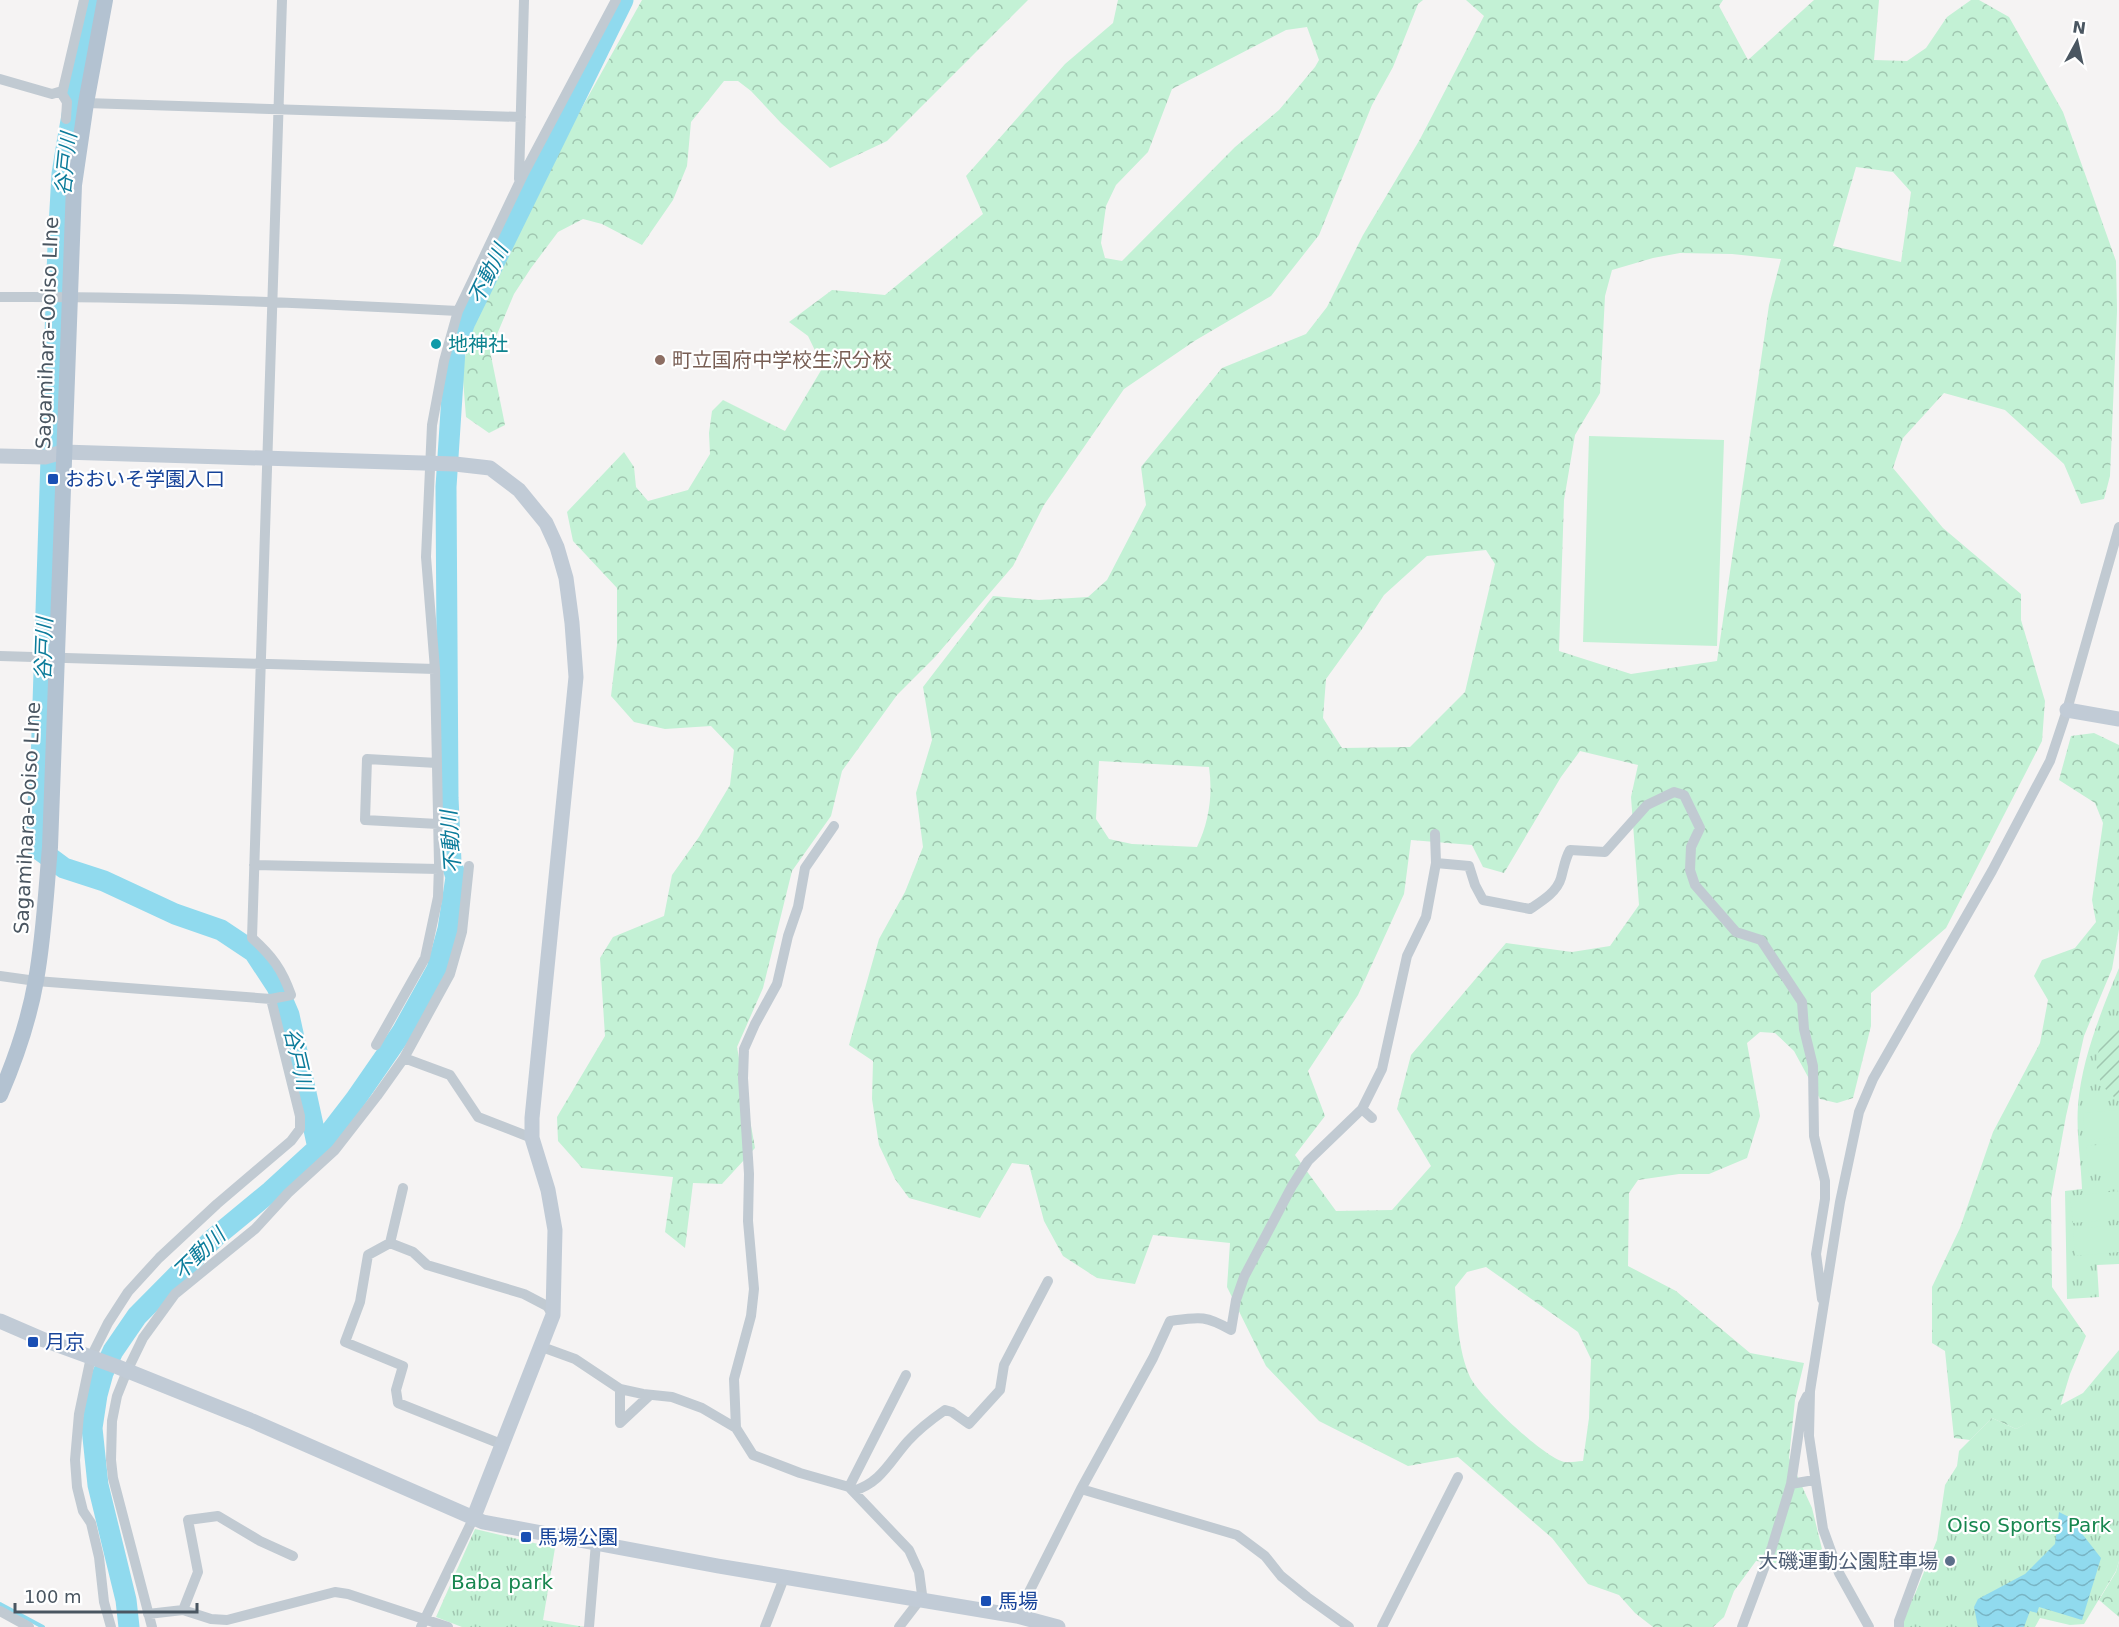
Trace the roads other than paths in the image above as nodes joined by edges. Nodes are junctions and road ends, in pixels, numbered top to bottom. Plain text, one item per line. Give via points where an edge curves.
1 (84, 0) edge
2 (105, 0) edge
3 (282, 0) edge
4 (524, 0) edge
5 (616, 0) edge
6 (0, 79) edge
7 (62, 91) junction
8 (86, 103) junction
9 (279, 111) junction
10 (521, 117) junction
11 (66, 119) dead end
12 (519, 186) junction
13 (0, 297) edge
14 (61, 297) junction
15 (273, 301) junction
16 (458, 311) junction
17 (55, 454) junction
18 (0, 456) edge
19 (269, 458) junction
20 (430, 463) junction
21 (2119, 526) edge
22 (0, 656) edge
23 (49, 658) junction
24 (262, 663) junction
25 (435, 669) junction
26 (2067, 710) junction
27 (2119, 719) edge
28 (437, 763) junction
29 (438, 824) junction
30 (834, 826) dead end
31 (1435, 834) dead end
32 (1436, 863) junction
33 (254, 865) junction
34 (469, 866) dead end
35 (439, 869) junction
36 (0, 976) edge
37 (36, 981) junction
38 (274, 999) junction
39 (376, 1045) dead end
40 (404, 1058) junction
41 (0, 1095) edge
42 (1362, 1109) junction
43 (1372, 1118) dead end
44 (532, 1138) junction
45 (403, 1188) dead end
46 (390, 1243) junction
47 (1048, 1281) dead end
48 (1823, 1311) junction
49 (553, 1315) junction
50 (0, 1321) edge
51 (542, 1347) junction
52 (93, 1358) junction
53 (122, 1369) junction
54 (906, 1375) dead end
55 (620, 1389) junction
56 (1810, 1391) junction
57 (650, 1395) junction
58 (736, 1428) junction
59 (501, 1444) junction
60 (1458, 1478) dead end
61 (1814, 1480) junction
62 (1791, 1484) junction
63 (851, 1489) junction
64 (1081, 1490) junction
65 (473, 1519) junction
66 (596, 1544) junction
67 (293, 1556) dead end
68 (1919, 1567) dead end
69 (783, 1578) junction
70 (921, 1601) junction
71 (183, 1610) junction
72 (0, 1611) edge
73 (148, 1614) junction
74 (1017, 1616) junction
75 (423, 1624) edge
76 (29, 1627) edge
77 (111, 1627) edge
78 (152, 1627) edge
79 (448, 1627) edge
80 (589, 1627) edge
81 (765, 1627) edge
82 (899, 1627) edge
83 (1058, 1627) edge
84 (1349, 1627) edge
85 (1382, 1627) edge
86 (1742, 1627) edge
87 (1869, 1627) edge
88 (1899, 1627) edge

1 - 7 street
2 - 8 main road, Sagamihara-Ooiso LIne
3 - 9 street
4 - 10 street
5 - 12 street
6 - 7 street via 52,94
7 - 11 street via 67,102
8 - 9 street
8 - 14 main road, Sagamihara-Ooiso LIne
9 - 10 street
9 - 15 street
10 - 12 street
12 - 16 street
13 - 14 street
14 - 15 street
14 - 17 main road, Sagamihara-Ooiso LIne
15 - 16 street
15 - 19 street
16 - 20 street via 438,388
17 - 18 street
17 - 19 street
17 - 23 main road, Sagamihara-Ooiso LIne
19 - 20 street
19 - 24 street
20 - 25 street via 426,557
20 - 44 street via 490,468 519,490 546,523 566,578 576,677
21 - 26 street
22 - 23 street
23 - 24 street
23 - 37 main road, Sagamihara-Ooiso LIne via 50,847
24 - 25 street
24 - 33 street
25 - 28 street
26 - 27 street
26 - 48 street via 2044,771 1859,1112
28 - 29 street
28 - 29 street via 367,759 365,820
29 - 35 street
30 - 58 street via 805,868 777,984 744,1049 742,1078 754,1289 734,1379
31 - 32 street
32 - 42 street via 1426,917 1407,956 1382,1069
32 - 48 street via 1469,866 1483,900 1530,909 1546,898 1560,880 1570,850 1605,852 1647,806 1674,792 1684,795 1700,828 1691,847 1690,870 1695,885 1736,932 1761,940 1802,1002 1813,1066 1814,1136 1825,1181 1816,1254
33 - 35 street
33 - 38 street via 252,938 284,974 291,995
34 - 40 street via 462,932 450,974
35 - 39 street via 438,897 425,958
36 - 37 street
37 - 38 street
37 - 41 main road, Sagamihara-Ooiso LIne via 23,1035
38 - 52 street via 300,1129 134,1285 108,1323
40 - 44 street via 450,1075 478,1117
40 - 53 street via 335,1150 255,1229 175,1294
42 - 43 street
42 - 64 street via 1308,1161 1292,1186 1244,1277 1231,1330 1198,1317 1170,1321
44 - 49 street via 555,1230
45 - 46 street
46 - 49 street via 412,1252 428,1265 524,1294 547,1306
46 - 59 street via 368,1255 360,1302 345,1342 403,1366 396,1390 398,1403
47 - 63 street via 1004,1365 1000,1390 969,1424 945,1410 910,1439 874,1481 866,1487
48 - 56 street
49 - 51 street
50 - 52 street
51 - 55 street via 575,1359
51 - 59 street
52 - 53 street
52 - 77 street via 79,1414 77,1487 83,1511 91,1523
53 - 65 street via 250,1420
53 - 73 street via 112,1421 111,1460
54 - 63 street
55 - 57 street
55 - 57 street via 620,1423
56 - 61 street via 1809,1436
56 - 62 street via 1803,1404
57 - 58 street via 672,1397 702,1408
58 - 63 street via 753,1455
59 - 65 street
60 - 85 street
61 - 62 street
61 - 87 street via 1823,1530 1839,1573
62 - 86 street
63 - 70 street via 909,1550 919,1572
64 - 74 street
64 - 84 street via 1237,1535 1266,1556 1281,1576
65 - 66 street
65 - 75 street
66 - 69 street
66 - 80 street
67 - 71 street via 218,1516 188,1520 198,1572
68 - 88 street
69 - 70 street
69 - 81 street
70 - 74 street
70 - 82 street
71 - 73 street
71 - 75 street via 227,1620 335,1592
72 - 76 street
73 - 78 street
74 - 83 street
75 - 79 street

